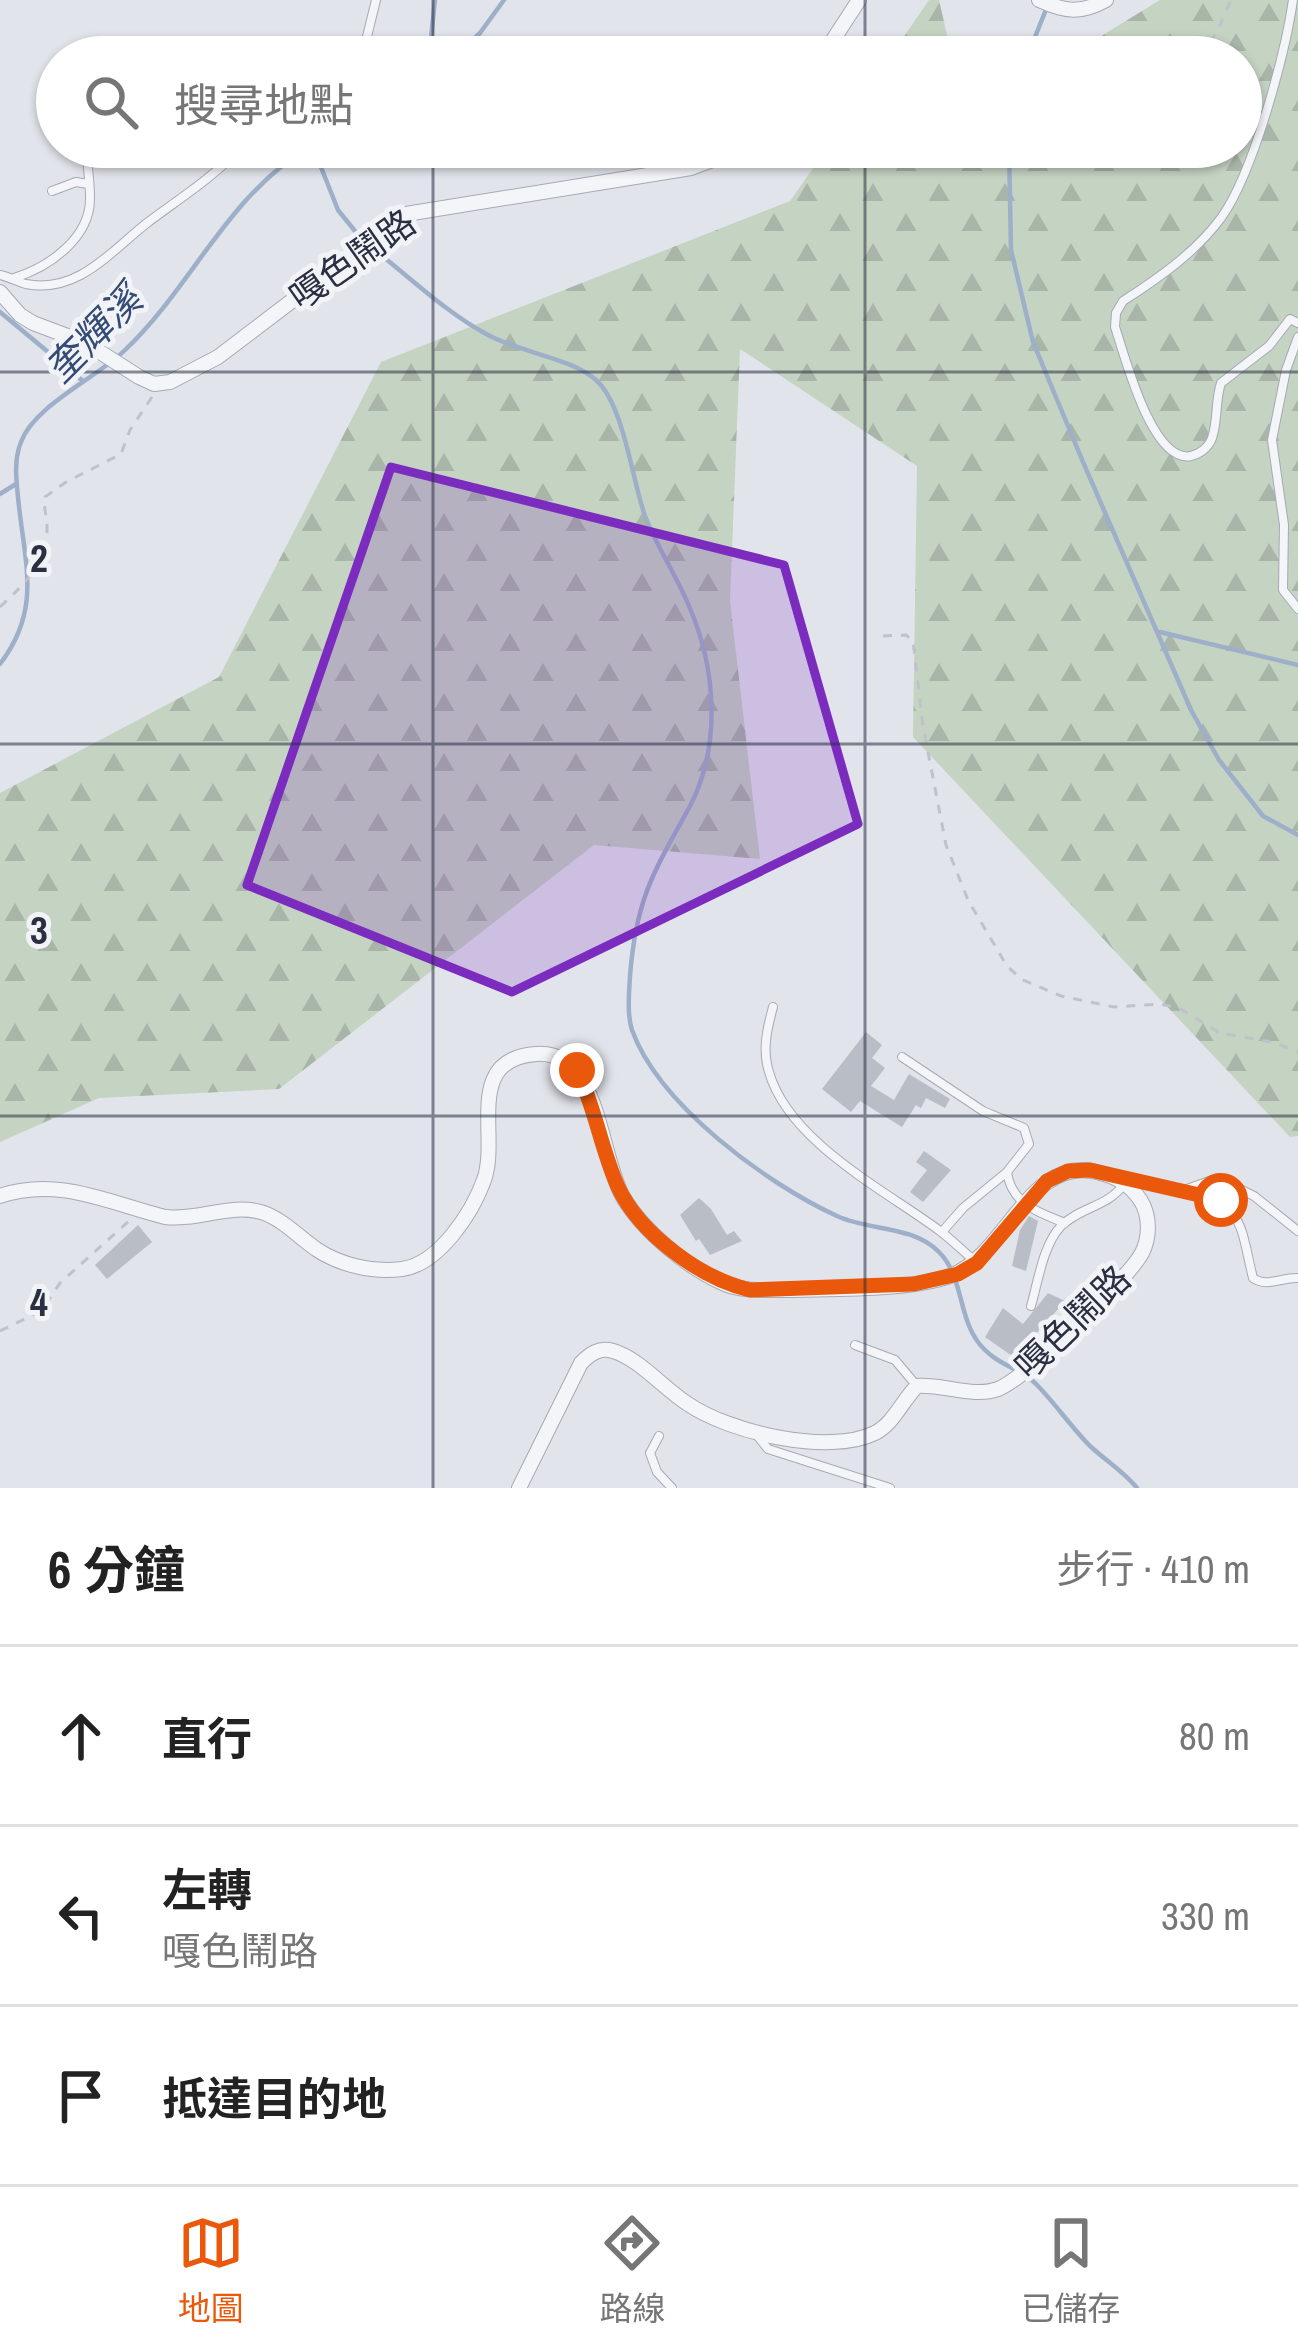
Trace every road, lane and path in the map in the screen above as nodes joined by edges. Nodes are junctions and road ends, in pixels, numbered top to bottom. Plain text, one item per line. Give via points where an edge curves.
1 (376, 0) edge
2 (859, 0) edge
3 (1040, 0) edge
4 (1106, 0) edge
5 (1231, 0) edge
6 (1293, 0) edge
7 (367, 36) edge
8 (836, 36) edge
9 (1214, 36) edge
10 (1262, 118) edge
11 (87, 168) edge
12 (221, 168) edge
13 (691, 168) edge
14 (1246, 168) edge
15 (88, 184) junction
16 (52, 191) dead end
17 (0, 275) edge
18 (12, 278) junction
19 (0, 292) edge
20 (1298, 323) edge
21 (1298, 337) edge
22 (154, 384) junction
23 (0, 607) edge
24 (1298, 609) edge
25 (883, 636) dead end
26 (773, 1007) dead end
27 (1298, 1053) edge
28 (902, 1057) dead end
29 (1007, 1172) junction
30 (1122, 1180) junction
31 (1184, 1190) junction
32 (0, 1196) edge
33 (1024, 1206) junction
34 (141, 1211) junction
35 (1065, 1223) junction
36 (1298, 1231) edge
37 (942, 1232) junction
38 (977, 1263) junction
39 (1298, 1278) edge
40 (1030, 1306) dead end
41 (0, 1331) edge
42 (855, 1345) dead end
43 (917, 1386) junction
44 (755, 1433) junction
45 (659, 1436) dead end
46 (519, 1488) edge
47 (672, 1488) edge
48 (890, 1488) edge

1 - 7 lane
2 - 8 street
3 - 4 street via 1066,11
5 - 9 path
6 - 10 lane
11 - 15 lane
12 - 18 lane via 94,269 43,284
13 - 22 street, 嘎色鬧路 via 406,214 218,357
14 - 20 lane via 1220,220 1116,314 1161,443 1194,456 1211,440 1220,382 1269,346 1285,322
15 - 16 lane
15 - 18 lane via 86,219 68,246
17 - 18 lane
19 - 22 street via 20,315
21 - 24 lane via 1272,440 1283,590
22 - 23 path via 121,454 45,497 42,560
25 - 27 path via 913,641 946,845 1007,967 1061,996 1179,1008 1220,1033
26 - 37 lane via 766,1055 784,1101 837,1158
28 - 29 lane via 1024,1128 1029,1144
29 - 33 lane
29 - 37 lane
30 - 31 lane
30 - 33 street via 1068,1171
30 - 35 lane via 1106,1202
30 - 43 street, 嘎色鬧路 via 1146,1209 1149,1234 1141,1255 1081,1320 995,1390
31 - 36 lane via 1210,1178 1227,1181
31 - 39 lane via 1232,1209 1253,1278
32 - 34 street via 48,1186
33 - 35 lane
33 - 38 street
34 - 38 street via 184,1220 263,1213 340,1262 368,1269 423,1264 441,1250 484,1179 496,1072 537,1054 577,1070 624,1199 674,1251 726,1284 914,1284
34 - 41 path via 60,1283 41,1311
35 - 40 lane
37 - 38 lane
42 - 43 lane via 895,1360
43 - 44 street via 892,1420 854,1440
44 - 46 street via 689,1406 605,1348 581,1363
44 - 48 lane via 768,1449
45 - 47 lane via 650,1454

